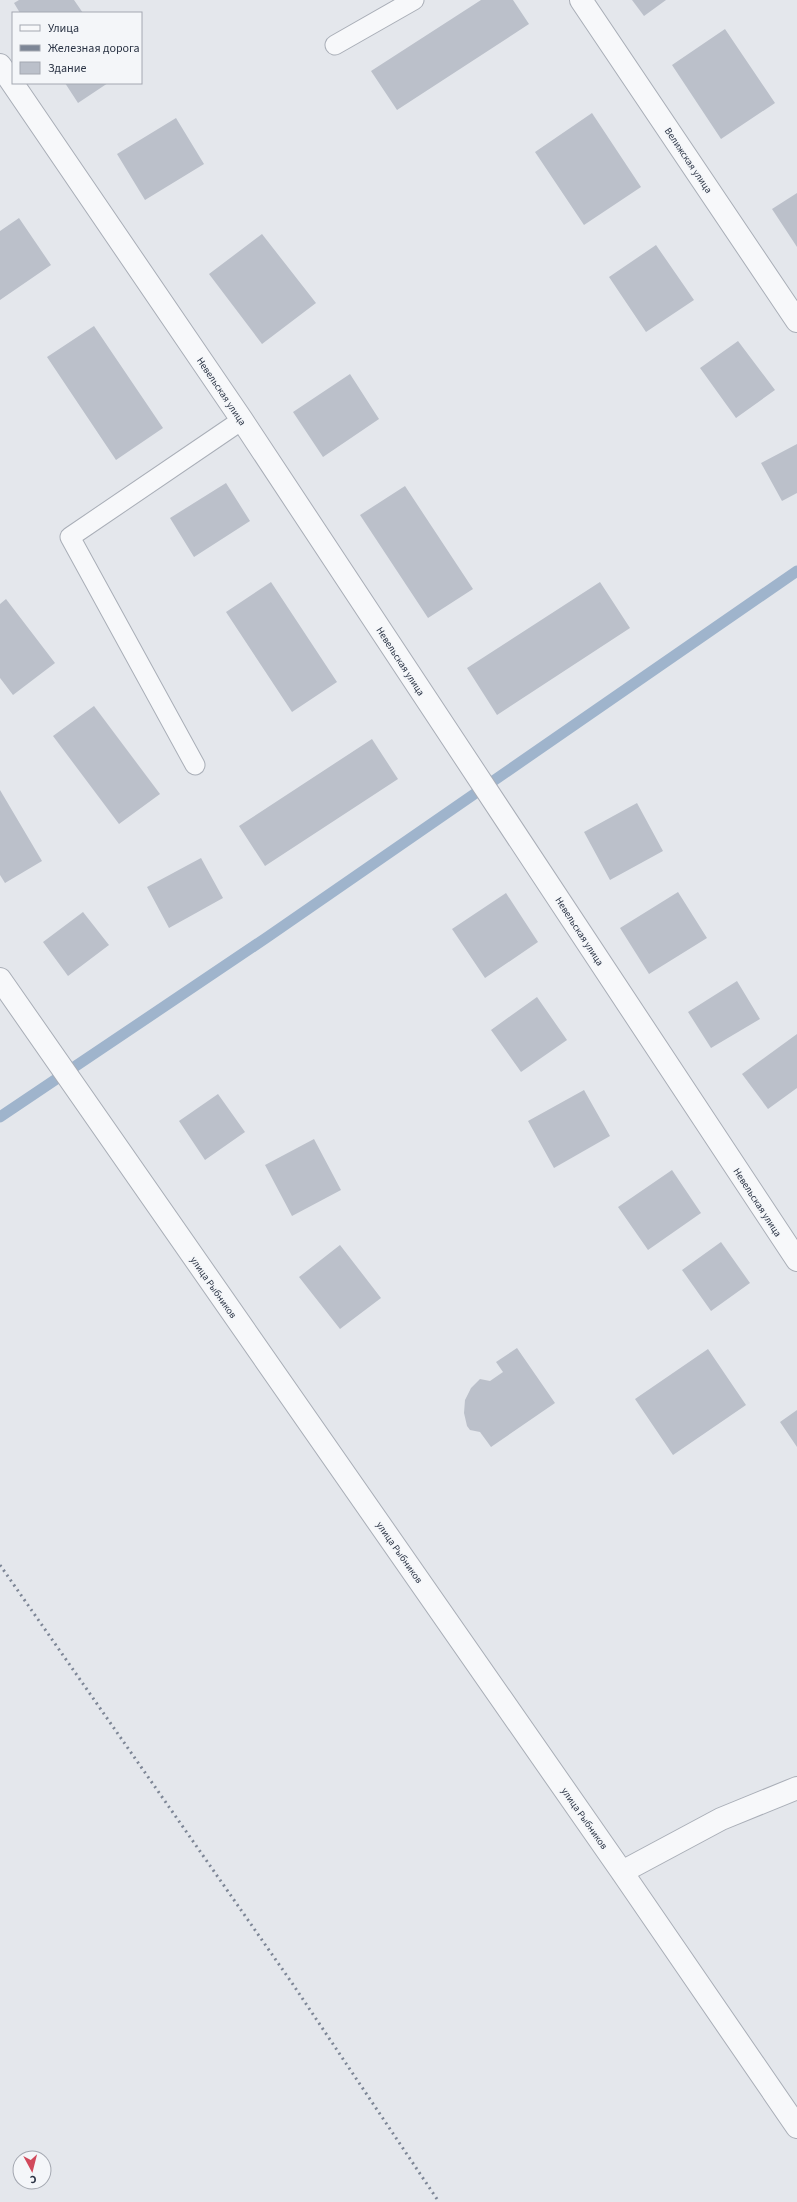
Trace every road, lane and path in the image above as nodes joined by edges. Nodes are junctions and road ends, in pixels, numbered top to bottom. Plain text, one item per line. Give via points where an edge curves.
1 (414, 0) edge
2 (581, 0) edge
3 (335, 45) dead end
4 (0, 65) edge
5 (12, 83) edge
6 (13, 84) edge
7 (797, 321) edge
8 (242, 420) junction
9 (195, 765) dead end
10 (0, 979) edge
11 (797, 1260) edge
12 (797, 1788) edge
13 (622, 1872) junction
14 (797, 2127) edge

1 - 3 lane
2 - 7 street, Велижская улица
4 - 5 street, Невельская улица
6 - 8 street, Невельская улица
8 - 9 lane via 70,537
8 - 11 street, Невельская улица
10 - 13 street, улица Рыбников
12 - 13 street via 721,1819
13 - 14 street, улица Рыбников

